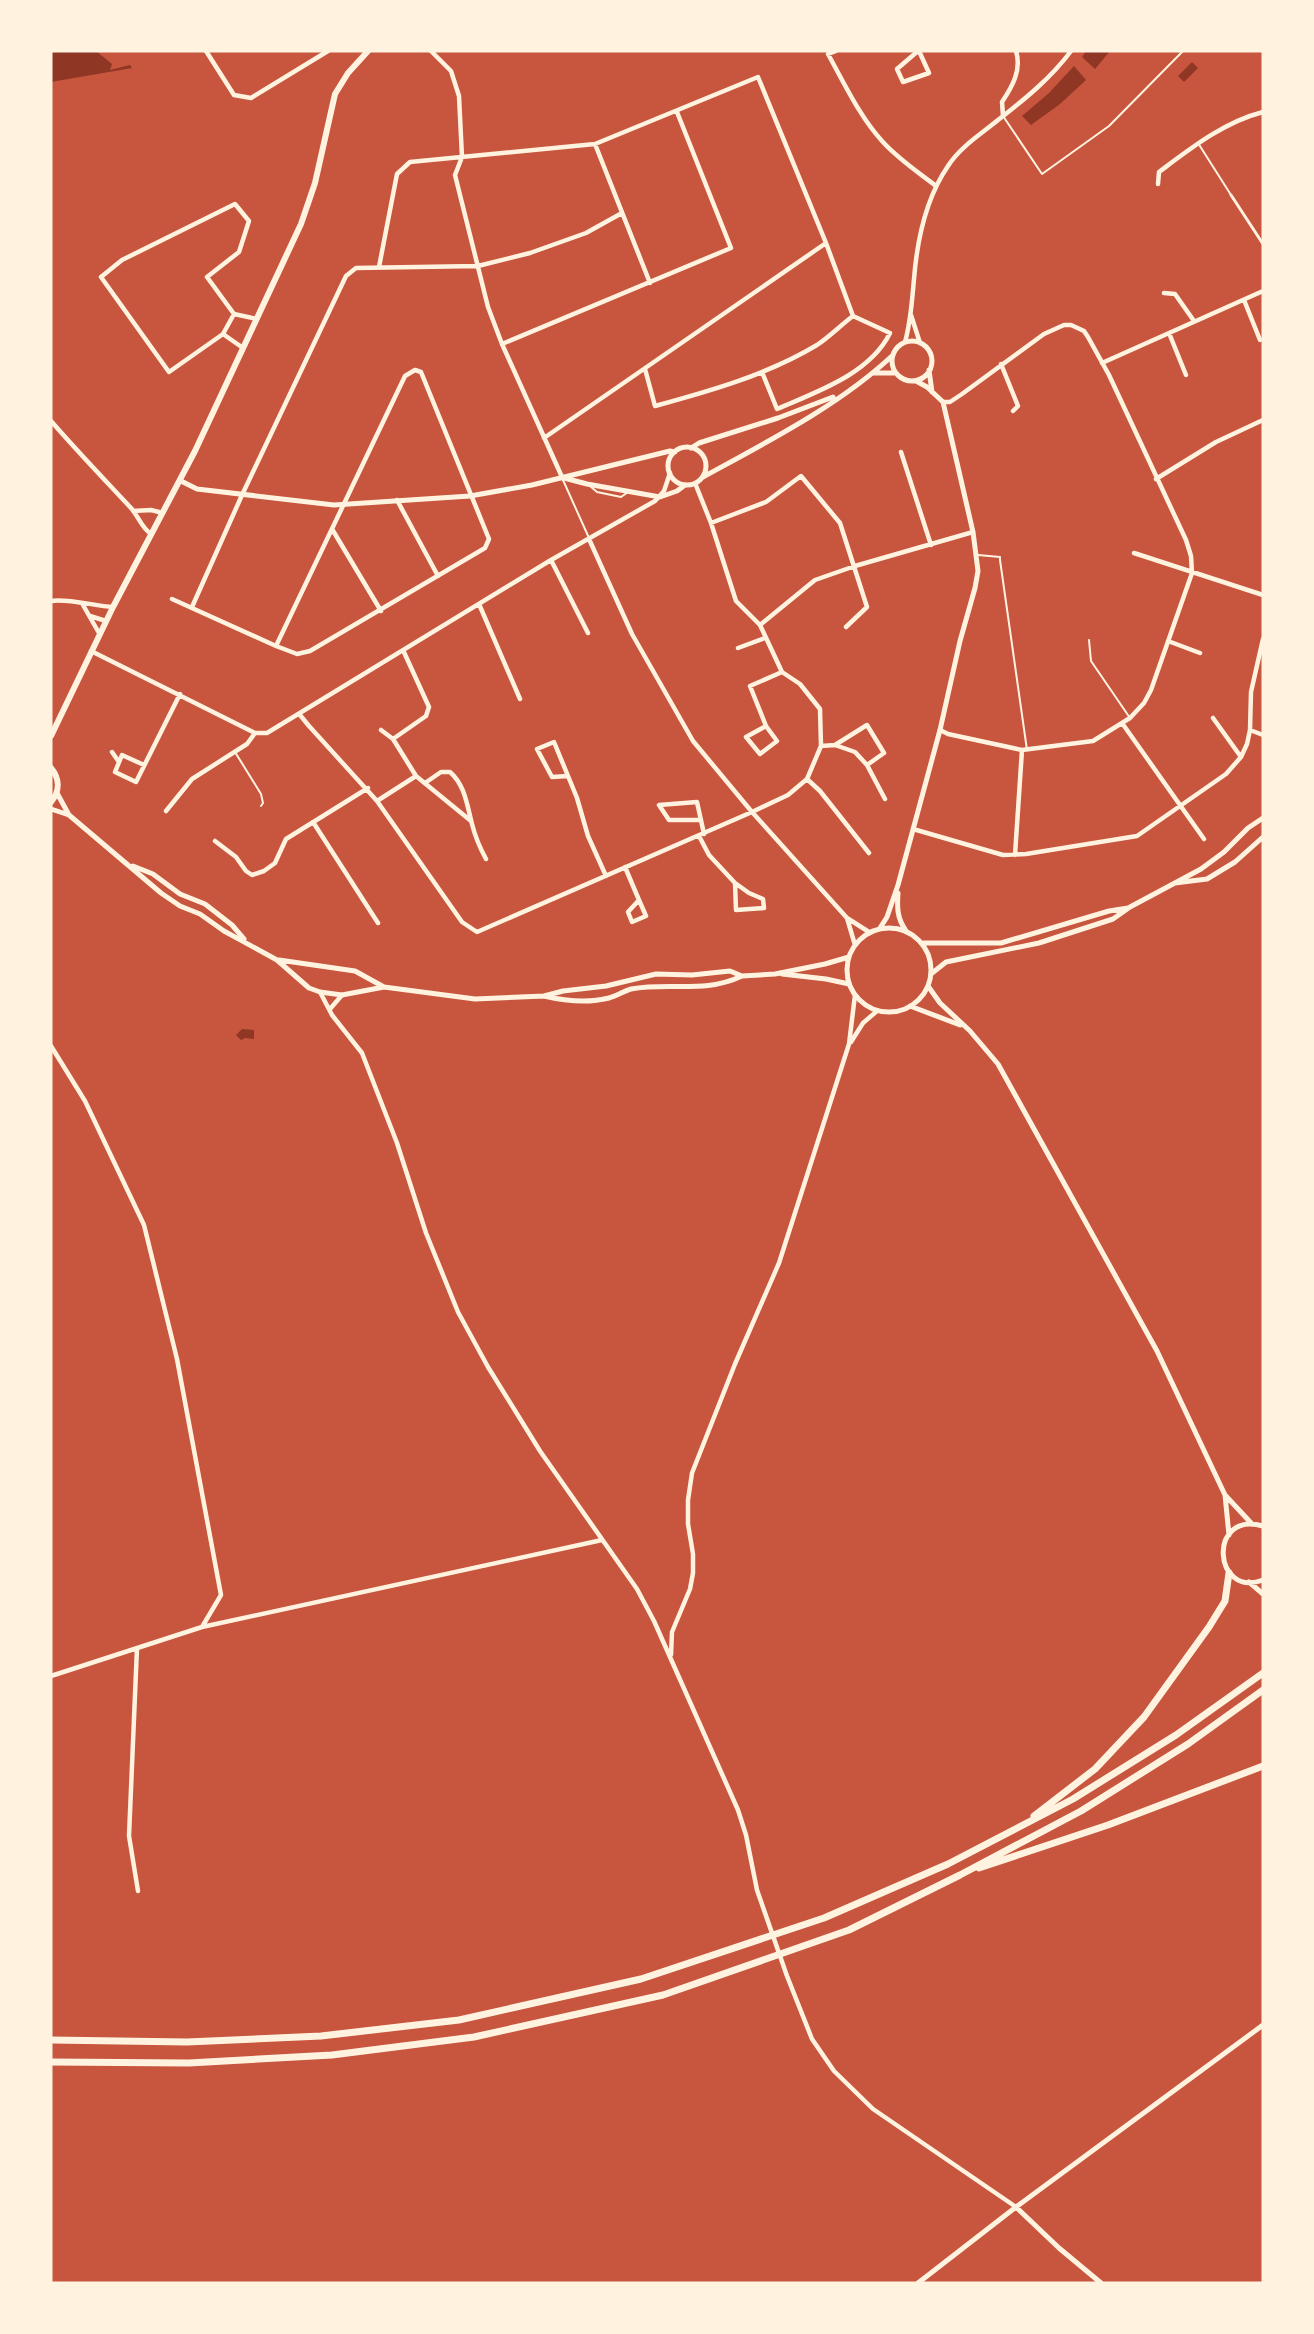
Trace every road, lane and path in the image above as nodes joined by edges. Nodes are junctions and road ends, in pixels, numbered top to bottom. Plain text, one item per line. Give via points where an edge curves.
1 (206, 51) edge
2 (328, 51) edge
3 (368, 51) edge
4 (431, 51) edge
5 (836, 51) edge
6 (919, 51) edge
7 (1016, 51) edge
8 (1071, 51) edge
9 (1183, 51) edge
10 (677, 112) junction
11 (1263, 112) edge
12 (1003, 116) junction
13 (1198, 143) junction
14 (595, 144) junction
15 (462, 157) junction
16 (1158, 184) dead end
17 (936, 186) junction
18 (1231, 195) joint
19 (622, 213) junction
20 (826, 243) junction
21 (1263, 244) edge
22 (478, 266) junction
23 (379, 267) junction
24 (650, 283) junction
25 (1263, 291) edge
26 (1164, 293) dead end
27 (1244, 300) junction
28 (234, 315) junction
29 (911, 315) junction
30 (853, 316) junction
31 (257, 320) junction
32 (1194, 321) junction
33 (1168, 333) junction
34 (223, 334) junction
35 (1260, 340) dead end
36 (905, 342) junction
37 (920, 343) junction
38 (502, 344) junction
39 (243, 348) junction
40 (893, 355) junction
41 (1102, 363) junction
42 (1001, 364) junction
43 (645, 369) junction
44 (929, 370) junction
45 (762, 372) junction
46 (873, 373) junction
47 (896, 373) junction
48 (1186, 375) dead end
49 (916, 381) junction
50 (932, 392) junction
51 (843, 393) junction
52 (943, 402) junction
53 (1013, 411) dead end
54 (1263, 420) edge
55 (51, 421) edge
56 (544, 438) junction
57 (692, 448) junction
58 (675, 452) junction
59 (901, 452) dead end
60 (670, 473) junction
61 (562, 477) junction
62 (703, 477) junction
63 (1156, 479) junction
64 (181, 481) junction
65 (695, 483) junction
66 (685, 485) junction
67 (242, 495) junction
68 (470, 496) junction
69 (660, 497) junction
70 (397, 500) junction
71 (343, 504) junction
72 (134, 511) junction
73 (162, 513) junction
74 (711, 523) junction
75 (332, 529) junction
76 (973, 532) junction
77 (151, 534) junction
78 (589, 539) junction
79 (931, 545) junction
80 (1134, 553) dead end
81 (977, 555) junction
82 (551, 560) junction
83 (855, 566) junction
84 (1192, 573) junction
85 (438, 576) junction
86 (1263, 595) edge
87 (172, 599) dead end
88 (51, 601) edge
89 (479, 604) junction
90 (83, 605) junction
91 (112, 607) junction
92 (192, 607) junction
93 (381, 611) junction
94 (90, 616) junction
95 (106, 621) junction
96 (760, 625) junction
97 (846, 627) dead end
98 (99, 633) junction
99 (588, 633) dead end
100 (765, 638) junction
101 (1263, 639) edge
102 (1089, 640) dead end
103 (1168, 641) junction
104 (276, 646) junction
105 (738, 648) dead end
106 (403, 650) junction
107 (91, 651) junction
108 (1200, 653) dead end
109 (782, 672) junction
110 (180, 694) junction
111 (520, 699) dead end
112 (300, 715) junction
113 (1130, 718) junction
114 (1213, 718) dead end
115 (1122, 723) junction
116 (766, 726) junction
117 (381, 730) dead end
118 (939, 730) junction
119 (1250, 730) junction
120 (255, 733) junction
121 (1263, 735) edge
122 (51, 736) edge
123 (393, 739) junction
124 (836, 744) junction
125 (821, 746) junction
126 (1024, 750) junction
127 (112, 752) dead end
128 (235, 752) junction
129 (1240, 757) junction
130 (119, 762) junction
131 (144, 765) junction
132 (867, 765) junction
133 (51, 768) edge
134 (416, 776) junction
135 (568, 776) junction
136 (807, 779) junction
137 (425, 783) junction
138 (368, 788) junction
139 (57, 793) junction
140 (885, 799) dead end
141 (377, 801) junction
142 (51, 802) edge
143 (261, 806) dead end
144 (1182, 807) junction
145 (51, 809) edge
146 (165, 811) dead end
147 (752, 812) junction
148 (69, 815) junction
149 (1263, 818) edge
150 (700, 819) junction
151 (471, 821) junction
152 (313, 822) junction
153 (913, 829) junction
154 (701, 835) junction
155 (1263, 837) edge
156 (1204, 839) dead end
157 (215, 841) dead end
158 (869, 854) dead end
159 (1015, 855) junction
160 (486, 859) dead end
161 (131, 866) junction
162 (625, 867) junction
163 (606, 876) junction
164 (735, 883) junction
165 (1171, 884) junction
166 (898, 885) junction
167 (639, 900) junction
168 (1130, 907) junction
169 (847, 918) junction
170 (378, 923) dead end
171 (880, 928) junction
172 (906, 931) junction
173 (869, 932) junction
174 (247, 943) junction
175 (922, 943) junction
176 (855, 945) junction
177 (849, 957) junction
178 (277, 960) junction
179 (300, 963) junction
180 (775, 974) junction
181 (931, 974) junction
182 (742, 975) junction
183 (294, 976) junction
184 (367, 978) junction
185 (849, 984) junction
186 (928, 986) junction
187 (384, 987) junction
188 (365, 990) junction
189 (320, 992) junction
190 (342, 995) junction
191 (855, 995) junction
192 (544, 996) junction
193 (910, 1006) junction
194 (330, 1009) junction
195 (877, 1011) junction
196 (970, 1031) junction
197 (849, 1044) junction
198 (51, 1046) edge
199 (1225, 1495) junction
200 (1252, 1524) junction
201 (1263, 1526) edge
202 (1229, 1535) junction
203 (603, 1540) junction
204 (1230, 1572) junction
205 (1263, 1580) edge
206 (1249, 1582) junction
207 (1263, 1594) edge
208 (202, 1627) junction
209 (137, 1648) junction
210 (671, 1659) junction
211 (1263, 1673) edge
212 (51, 1676) edge
213 (1263, 1690) edge
214 (1263, 1766) edge
215 (1015, 1830) junction
216 (960, 1875) junction
217 (138, 1891) dead end
218 (1263, 2025) edge
219 (51, 2040) edge
220 (51, 2062) edge
221 (1016, 2207) junction
222 (918, 2283) edge
223 (1101, 2283) edge

1 - 2 street via 234,95 251,98
3 - 31 main road via 335,94 309,202
4 - 15 street via 454,76 459,96
5 - 17 street via 828,54 881,140
6 - 6 street via 897,69 903,82 929,73
7 - 12 street via 1016,81 1002,102
8 - 12 street via 1040,86
9 - 12 lane via 1109,126 1042,174
10 - 14 street
10 - 20 street via 758,77
10 - 24 street via 731,248
11 - 13 street via 1245,117
12 - 17 street via 958,153
13 - 16 street via 1159,172
13 - 18 lane
14 - 15 street
14 - 19 street
15 - 22 street via 455,175
15 - 23 street via 410,162 397,174
17 - 29 street via 919,241
18 - 21 street
19 - 22 street via 586,232 530,253
19 - 24 street
20 - 30 street
20 - 43 street
22 - 23 street
22 - 38 street
23 - 67 street via 356,268 346,276
24 - 38 street
25 - 27 street
26 - 32 street via 1175,294
27 - 32 street
27 - 35 street
28 - 31 street
28 - 34 street
28 - 34 street via 207,277 239,252 249,221 235,204 122,260 101,277 169,372
29 - 36 street
29 - 37 street
30 - 45 street via 818,345
30 - 45 street via 890,333 872,357 848,374 777,409
31 - 39 main road
32 - 33 street
33 - 41 street
33 - 48 street
34 - 39 street
36 - 37 street
36 - 40 street
37 - 44 street via 930,352
38 - 56 street
39 - 64 main road
40 - 46 street
40 - 47 street
41 - 42 street via 1084,331 1064,325
41 - 63 street
42 - 52 street via 950,402
42 - 53 street via 1018,406
43 - 45 street via 655,406
43 - 56 street
44 - 49 street
44 - 50 street
46 - 47 street
46 - 51 street
47 - 49 street via 905,380
49 - 50 street
50 - 52 street
51 - 57 street
51 - 62 street via 784,432
52 - 76 street
54 - 63 street via 1216,442
55 - 72 street
56 - 61 street
57 - 58 street
57 - 62 street via 706,462
58 - 60 street via 669,462
58 - 61 street
59 - 79 street
60 - 66 street
60 - 69 street
61 - 68 street
61 - 69 street
61 - 78 lane
62 - 65 street
63 - 84 street via 1186,540
64 - 67 street via 197,489
64 - 73 main road
65 - 66 street
65 - 74 street
66 - 69 street
67 - 71 street
67 - 92 street
68 - 70 street
68 - 71 street via 424,377 415,370 405,376
68 - 85 street via 489,538 484,549
69 - 78 street
70 - 71 street
70 - 85 street
71 - 75 street
72 - 73 street
72 - 77 street
73 - 77 main road
74 - 83 street via 766,502 801,476 840,523
74 - 96 street via 736,601
75 - 93 street
75 - 104 street
76 - 79 street
76 - 81 street
77 - 91 main road
78 - 82 street
78 - 147 street via 632,634 687,732
79 - 83 street
80 - 84 street
81 - 118 street via 975,588
81 - 126 lane via 1000,558
82 - 89 street
82 - 99 street
83 - 96 street via 815,580
83 - 97 street via 867,607
84 - 86 street
84 - 103 street
85 - 93 street
87 - 92 street
88 - 90 street via 61,599
89 - 106 street
89 - 111 street
90 - 91 street
90 - 94 street
91 - 95 main road
92 - 104 street
93 - 104 street via 310,651 297,654
94 - 95 street
94 - 98 street
95 - 98 main road
96 - 100 street
98 - 107 main road
100 - 105 street
100 - 109 street
101 - 119 street via 1251,692
102 - 113 lane via 1091,661
103 - 108 street
103 - 113 street via 1151,690
106 - 112 street
106 - 123 street via 429,707 426,716
107 - 110 street
107 - 122 main road
109 - 116 street via 750,686
109 - 125 street via 800,684 820,709
110 - 120 street
110 - 131 street
112 - 120 street via 267,733
112 - 138 street
113 - 115 street
114 - 129 street
115 - 126 street via 1084,743
115 - 144 street
116 - 116 street via 777,741 760,754 746,737
117 - 123 street
118 - 126 street
118 - 153 street
119 - 121 street
119 - 129 street
120 - 128 street
123 - 134 street
124 - 125 street
124 - 132 street via 855,752
124 - 132 street via 867,725 884,753
125 - 136 street
126 - 159 street
127 - 130 street
128 - 143 lane via 261,795
128 - 146 street via 192,779
129 - 144 street via 1226,774
130 - 131 street via 122,755
130 - 131 street via 115,772 136,782
132 - 140 street
133 - 139 main road via 57,779
134 - 137 street
134 - 141 street
135 - 135 street via 552,777 537,749 554,742
135 - 163 street
136 - 147 street via 788,795
136 - 158 street via 820,790
137 - 151 street
137 - 151 street via 450,771 468,801
138 - 141 street
138 - 152 street
139 - 142 main road
139 - 148 street
141 - 163 street via 462,922 477,932
144 - 156 street
144 - 159 street via 1137,836
145 - 148 street
147 - 154 street
147 - 169 street
148 - 161 street
149 - 165 street via 1201,869
150 - 150 street via 669,820 659,805 697,802
150 - 154 street
151 - 160 street
152 - 157 street via 286,839 275,863 252,875
152 - 170 street
153 - 159 street via 992,853
153 - 166 street
154 - 162 street
154 - 164 street via 710,855
155 - 165 street via 1235,862 1207,879
161 - 174 street via 180,906
161 - 174 street via 205,904
162 - 163 street
162 - 167 street
164 - 164 street via 736,910 764,908 763,898
165 - 168 street
166 - 171 street
166 - 172 street via 897,910
167 - 167 street via 628,912 632,922 646,916
168 - 175 street via 1001,944
168 - 181 street via 1113,919 1067,935 946,962
169 - 173 street
169 - 176 street
171 - 172 street
171 - 173 street
172 - 175 street
173 - 176 street
174 - 178 street
175 - 181 street via 930,958
176 - 177 street
177 - 180 street
177 - 185 street
178 - 179 street
178 - 183 street
179 - 183 street
179 - 184 street via 355,971
180 - 182 street
180 - 185 street
181 - 186 street
182 - 192 street via 730,971 656,974
182 - 192 street via 727,983 630,990 608,998 566,1001
183 - 189 street
184 - 187 street
184 - 188 street
185 - 191 street
186 - 193 street
186 - 196 street
187 - 188 street
187 - 192 street via 475,999
188 - 190 street
189 - 190 street
189 - 194 street
190 - 194 street
191 - 195 street
191 - 197 street
193 - 195 street
193 - 196 street
194 - 203 street via 362,1053 371,1074 458,1312 540,1451
195 - 197 street
196 - 199 street via 998,1064 1152,1341
197 - 210 street via 779,1263 693,1473 688,1500 693,1573 672,1632
198 - 208 street via 85,1101 144,1225 177,1359 221,1595
199 - 200 street
199 - 202 street
200 - 201 street
200 - 202 street via 1236,1528
202 - 204 street via 1222,1558
203 - 208 street
203 - 210 street via 637,1589
204 - 206 street
204 - 215 highway via 1225,1600 1144,1718 1095,1769
205 - 206 street
206 - 207 street
208 - 209 street
209 - 212 street
209 - 217 street via 129,1836
210 - 221 street via 738,1810 757,1890 812,2039 834,2071 873,2109
211 - 215 highway via 1176,1735
213 - 216 highway via 1081,1811
214 - 216 highway via 1108,1825
215 - 219 highway via 824,1918 641,1979 459,2020 321,2036 187,2042
216 - 220 highway via 849,1930 663,1995 474,2037 332,2055 189,2063
218 - 221 street
221 - 222 street
221 - 223 street

